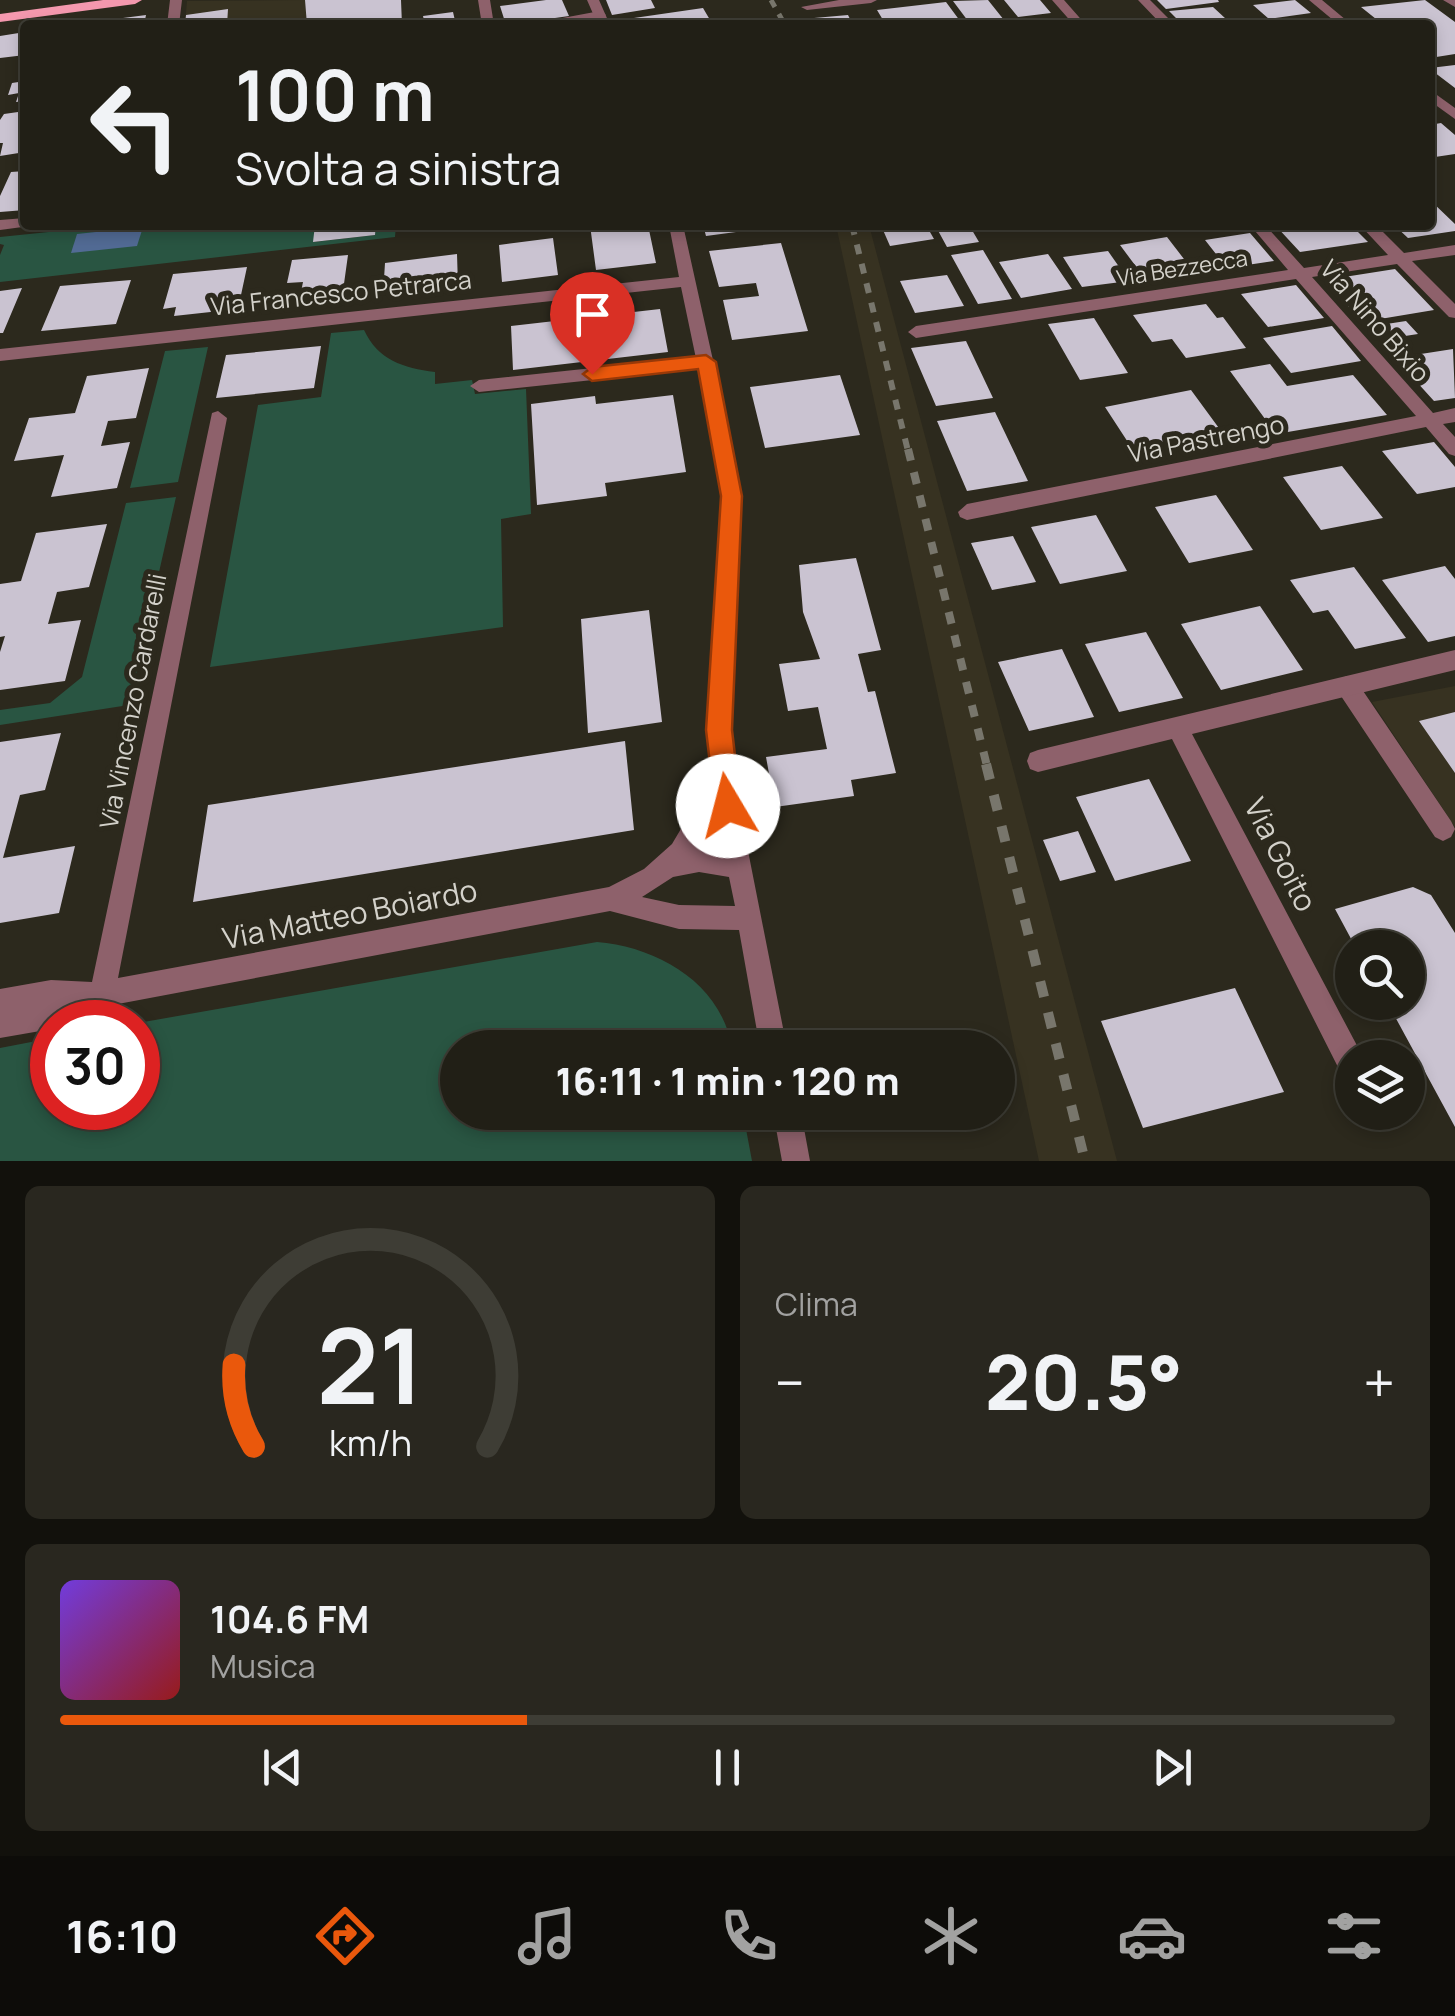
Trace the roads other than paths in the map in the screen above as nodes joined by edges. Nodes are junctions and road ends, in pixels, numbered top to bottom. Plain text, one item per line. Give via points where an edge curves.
1 (135, 0) edge
2 (871, 0) edge
3 (1058, 0) edge
4 (1144, 0) edge
5 (1315, 0) edge
6 (37, 7) edge
7 (806, 7) dead end
8 (0, 18) edge
9 (1076, 20) edge
10 (1164, 20) edge
11 (1340, 20) edge
12 (1435, 98) edge
13 (1455, 115) edge
14 (677, 230) edge
15 (1261, 230) edge
16 (1372, 230) edge
17 (1455, 250) edge
18 (1400, 258) junction
19 (1300, 273) junction
20 (688, 280) junction
21 (1455, 314) edge
22 (916, 332) dead end
23 (0, 355) edge
24 (706, 362) junction
25 (479, 386) dead end
26 (1455, 415) edge
27 (218, 418) dead end
28 (1429, 420) junction
29 (1455, 449) edge
30 (967, 512) dead end
31 (1455, 660) edge
32 (1347, 686) junction
33 (1177, 727) junction
34 (1038, 761) dead end
35 (723, 780) junction
36 (1443, 829) dead end
37 (670, 866) junction
38 (740, 868) junction
39 (610, 899) junction
40 (749, 917) junction
41 (102, 994) junction
42 (0, 1002) edge
43 (0, 1025) edge
44 (771, 1030) edge
45 (1339, 1040) edge
46 (790, 1130) edge
47 (796, 1161) edge

1 - 6 main road
2 - 7 street
3 - 9 street
4 - 10 street
5 - 11 street
6 - 8 main road
12 - 13 street
14 - 20 street
15 - 19 street, Via Nino Bixio
16 - 18 street
17 - 18 street, Via Bezzecca
18 - 19 street, Via Bezzecca
18 - 21 street
19 - 22 street, Via Bezzecca
19 - 28 street, Via Nino Bixio
20 - 23 street, Via Francesco Petrarca
20 - 24 street
24 - 25 street
24 - 35 street via 732,496 719,730
26 - 28 street, Via Pastrengo
27 - 41 street, Via Vincenzo Cardarelli
28 - 29 street, Via Nino Bixio
28 - 30 street, Via Pastrengo
31 - 32 street
32 - 33 street
32 - 36 street
33 - 34 street
33 - 45 street, Via Goito
35 - 37 street, Via Matteo Boiardo
35 - 38 street
37 - 38 street, Via Matteo Boiardo via 712,859
37 - 39 street, Via Matteo Boiardo
38 - 40 street
39 - 40 street, Via Matteo Boiardo via 683,919
39 - 41 street, Via Matteo Boiardo
40 - 44 street
41 - 42 street, Via Matteo Boiardo
41 - 43 street, Via Matteo Boiardo
46 - 47 street

